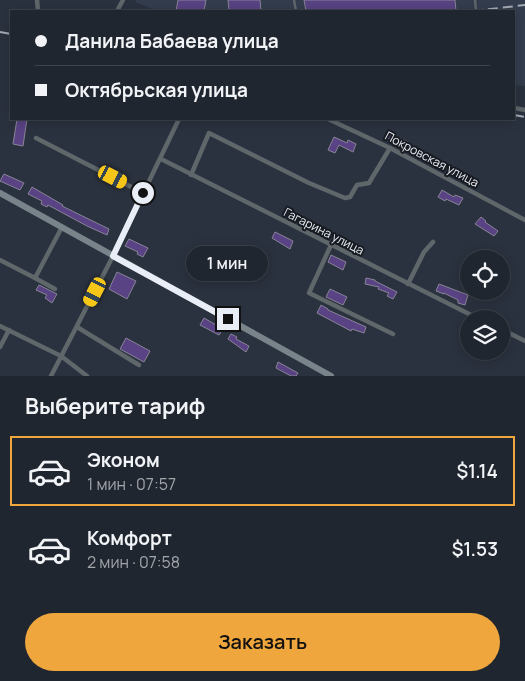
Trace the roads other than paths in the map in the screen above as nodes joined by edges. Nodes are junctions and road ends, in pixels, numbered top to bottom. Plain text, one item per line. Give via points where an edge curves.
1 (179, 120) edge
2 (330, 120) edge
3 (36, 138) dead end
4 (390, 148) junction
5 (161, 159) junction
6 (191, 175) junction
7 (0, 193) edge
8 (143, 193) junction
9 (525, 220) edge
10 (62, 228) junction
11 (433, 242) dead end
12 (331, 245) junction
13 (113, 256) junction
14 (0, 260) edge
15 (35, 278) junction
16 (408, 284) junction
17 (55, 289) dead end
18 (461, 310) edge
19 (0, 326) edge
20 (77, 327) junction
21 (9, 330) junction
22 (393, 334) dead end
23 (510, 334) edge
24 (525, 341) edge
25 (0, 347) edge
26 (61, 356) junction
27 (139, 365) dead end
28 (328, 375) edge
29 (51, 376) edge
30 (87, 376) edge

1 - 5 street
2 - 4 street, Покровская улица
3 - 8 street
4 - 6 street via 369,183 358,185 350,197 345,198 209,133
4 - 9 street, Покровская улица
5 - 6 street, Гагарина улица
5 - 8 street
6 - 12 street, Гагарина улица
7 - 10 street
8 - 13 street
10 - 13 street
10 - 15 street
11 - 16 street via 424,252
12 - 16 street, Гагарина улица
12 - 22 street via 309,293
13 - 20 street
13 - 28 street
14 - 15 street
15 - 17 street
16 - 18 street, Гагарина улица
19 - 21 street
20 - 26 street
20 - 27 street
21 - 25 street
21 - 26 street
23 - 24 street
26 - 29 street
26 - 30 street

